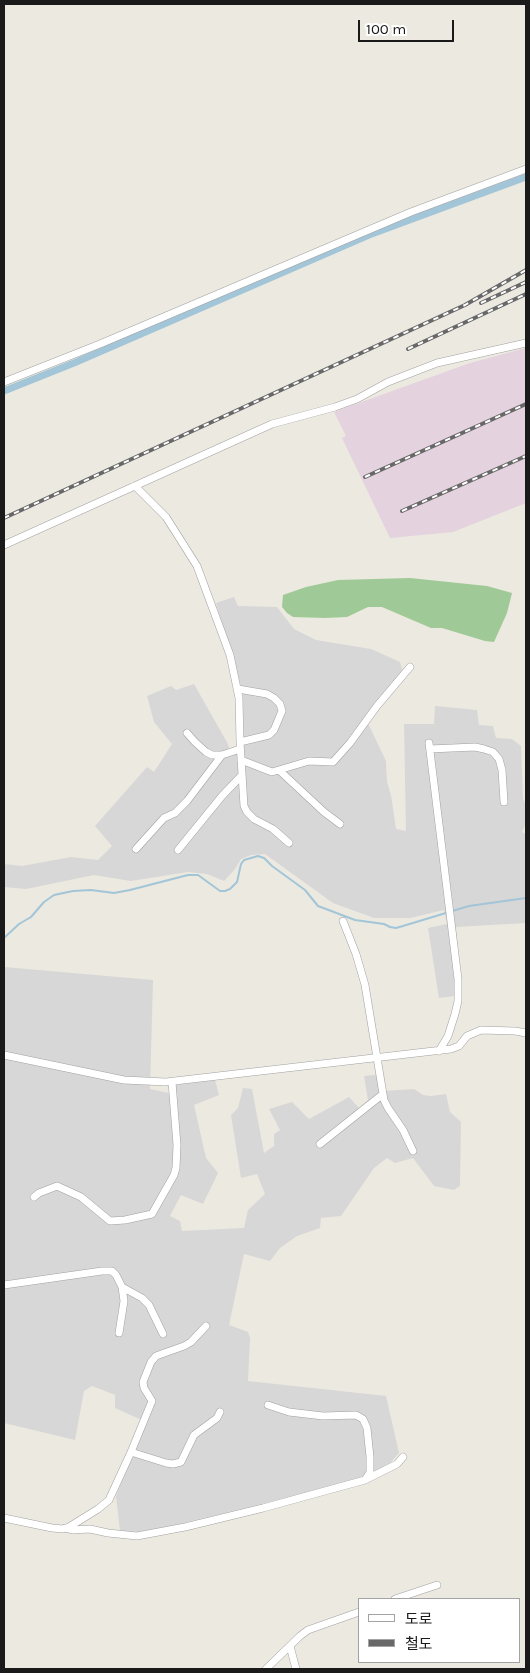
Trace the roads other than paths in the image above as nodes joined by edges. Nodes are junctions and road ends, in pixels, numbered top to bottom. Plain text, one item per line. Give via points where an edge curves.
1 (526, 169) edge
2 (526, 343) edge
3 (4, 382) edge
4 (135, 486) junction
5 (4, 545) edge
6 (410, 667) dead end
7 (238, 688) junction
8 (188, 733) dead end
9 (240, 745) junction
10 (222, 755) junction
11 (241, 760) junction
12 (280, 770) junction
13 (242, 775) junction
14 (504, 802) dead end
15 (340, 824) dead end
16 (290, 843) dead end
17 (136, 849) dead end
18 (178, 850) dead end
19 (343, 921) dead end
20 (526, 1033) edge
21 (439, 1050) junction
22 (4, 1056) edge
23 (378, 1058) junction
24 (172, 1082) junction
25 (383, 1094) junction
26 (320, 1144) dead end
27 (413, 1151) dead end
28 (34, 1197) dead end
29 (4, 1284) edge
30 (122, 1287) junction
31 (206, 1326) dead end
32 (120, 1333) dead end
33 (163, 1334) dead end
34 (268, 1406) dead end
35 (220, 1412) dead end
36 (131, 1452) junction
37 (403, 1457) dead end
38 (365, 1480) junction
39 (4, 1518) edge
40 (66, 1528) junction
41 (437, 1585) dead end
42 (398, 1598) edge
43 (358, 1612) edge
44 (290, 1646) junction
45 (266, 1669) edge
46 (296, 1669) edge

1 - 3 street via 411,212
2 - 4 street via 437,363 388,382 357,399 272,424
4 - 5 street
4 - 7 street via 166,518 196,566 228,649
6 - 12 street via 333,762 309,761
7 - 9 street
7 - 9 street via 267,694 280,704 282,711 274,730
8 - 10 street via 206,752
9 - 10 street
9 - 11 street
10 - 17 street via 186,801 175,813 164,818
11 - 12 street via 272,772
11 - 13 street
12 - 15 street
13 - 16 street via 247,812
13 - 18 street
14 - 21 street via 502,770 493,752 475,747 430,746 458,979 458,1000 448,1036
19 - 23 street via 365,985
20 - 21 street via 481,1030 467,1036 459,1046
21 - 23 street
22 - 24 street via 124,1080
23 - 24 street
23 - 25 street
24 - 28 street via 176,1168 152,1214 110,1221 81,1197 57,1186
25 - 26 street
25 - 27 street
29 - 30 street via 102,1270 112,1271
30 - 32 street via 124,1301
30 - 33 street via 149,1305
31 - 36 street via 192,1342 156,1356 151,1362 143,1382 152,1401
34 - 38 street via 289,1412 363,1418 368,1428 370,1457 370,1472
35 - 36 street via 217,1418 194,1435 181,1462 166,1463
36 - 40 street via 109,1500
37 - 38 street
38 - 40 street via 263,1508 137,1536
39 - 40 street
41 - 42 street
43 - 44 street via 308,1630
44 - 45 street
44 - 46 street

